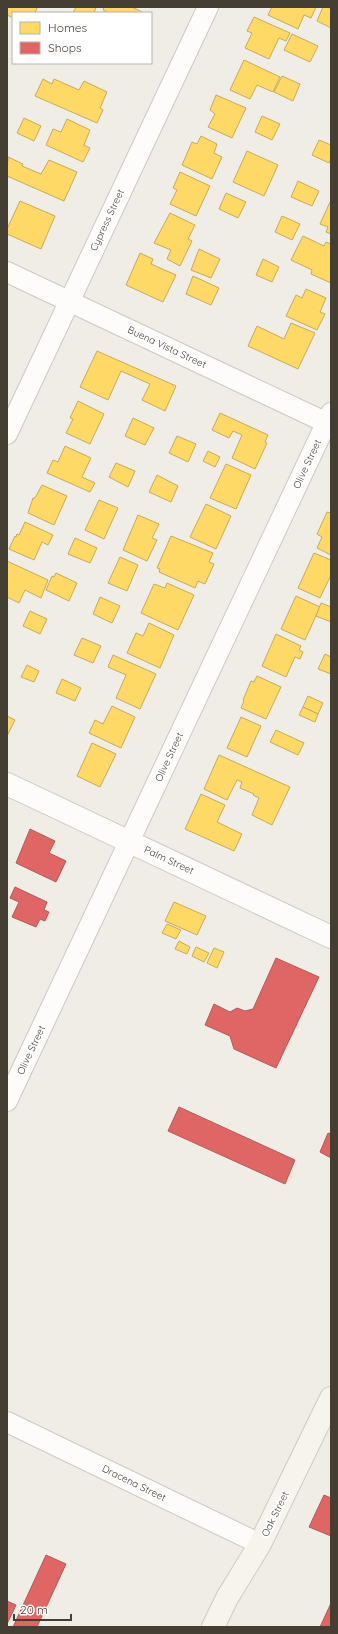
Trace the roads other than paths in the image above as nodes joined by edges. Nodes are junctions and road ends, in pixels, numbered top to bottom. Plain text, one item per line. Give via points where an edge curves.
1 (208, 7) edge
2 (7, 272) edge
3 (69, 302) junction
4 (329, 418) edge
5 (7, 434) edge
6 (7, 784) edge
7 (129, 842) junction
8 (331, 937) edge
9 (7, 1101) edge
10 (331, 1398) edge
11 (7, 1422) edge
12 (260, 1544) junction
13 (213, 1627) edge

1 - 3 street, Cypress Street
2 - 3 street, Buena Vista Street
3 - 4 street, Buena Vista Street
3 - 5 street, Cypress Street
4 - 7 street, Olive Street
6 - 7 street, Palm Street
7 - 8 street, Palm Street
7 - 9 street, Olive Street
10 - 12 main road, Oak Street
11 - 12 street, Dracena Street
12 - 13 main road, Oak Street via 227,1598

